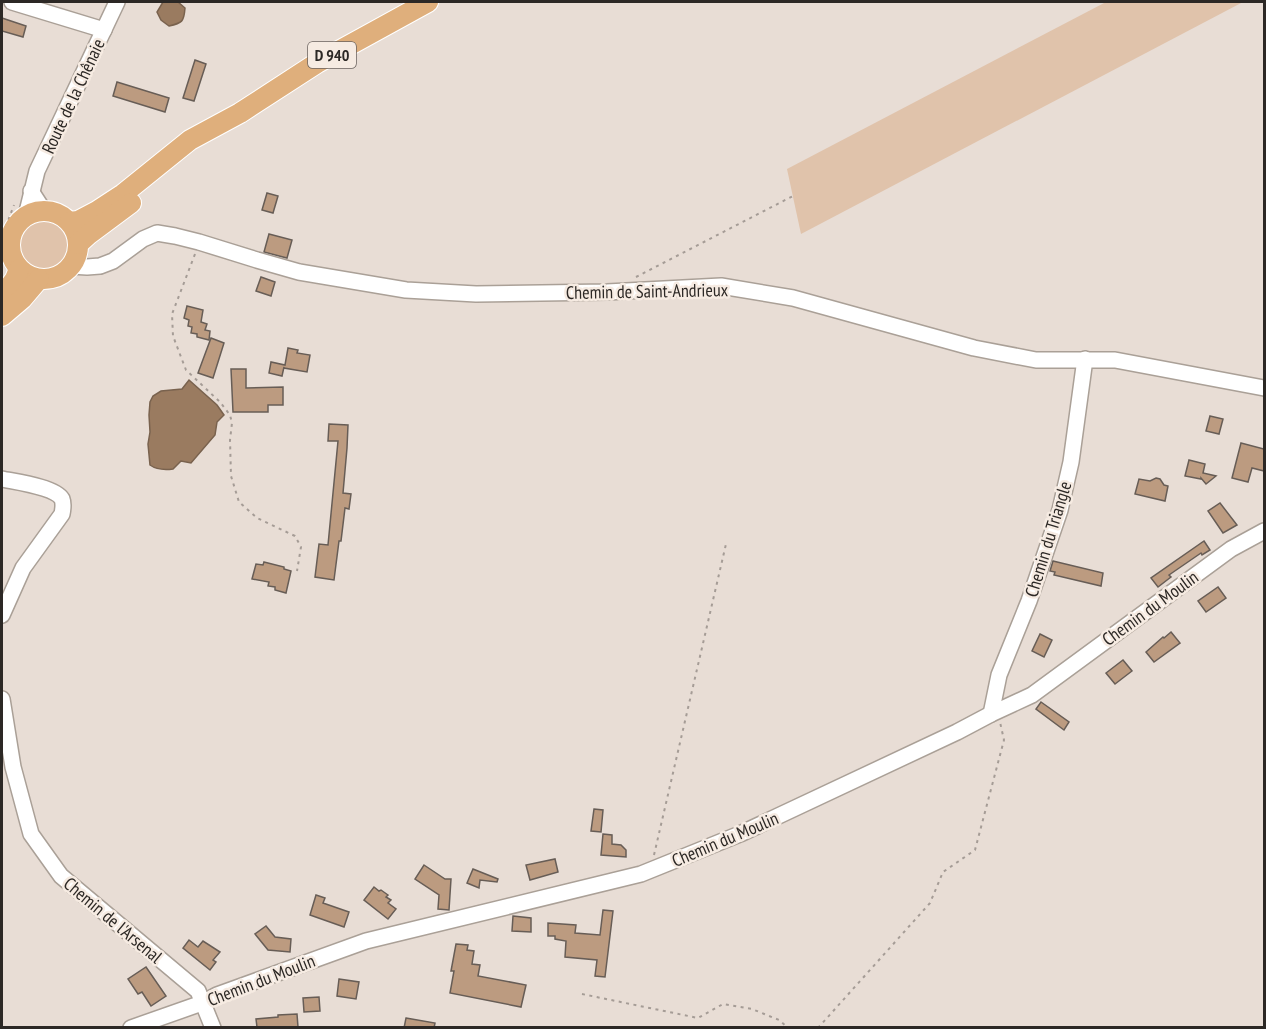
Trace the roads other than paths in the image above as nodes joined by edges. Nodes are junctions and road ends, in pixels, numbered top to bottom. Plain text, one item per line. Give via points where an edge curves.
1 (12, 2) edge
2 (117, 2) edge
3 (428, 2) edge
4 (104, 30) junction
5 (240, 113) junction
6 (35, 213) junction
7 (70, 222) junction
8 (78, 244) junction
9 (6, 248) edge
10 (71, 266) junction
11 (19, 269) junction
12 (39, 279) junction
13 (2, 297) edge
14 (2, 316) edge
15 (1085, 359) junction
16 (1264, 388) edge
17 (2, 479) edge
18 (1264, 531) edge
19 (2, 615) edge
20 (2, 699) edge
21 (994, 713) junction
22 (202, 1003) junction
23 (131, 1028) edge
24 (213, 1028) edge

1 - 4 street
2 - 4 street, Route de la Chênaie
3 - 5 main road, D 940 via 317,63
4 - 6 street, Route de la Chênaie via 37,171 32,191
5 - 7 main road, D 940 via 190,140 97,211
5 - 8 main road, D 940
6 - 7 main road via 54,212
6 - 9 main road via 18,222
7 - 8 main road
8 - 10 main road
9 - 11 main road
10 - 12 main road via 58,277
10 - 15 street, Chemin de Saint-Andrieux via 100,266 157,233 299,272 405,290 476,294 721,286 793,298 974,348 1036,360
11 - 12 main road
11 - 13 main road
12 - 14 main road
15 - 16 street, Chemin de Saint-Andrieux via 1114,360
15 - 21 street, Chemin du Triangle via 1071,462 1060,510 999,675
17 - 19 street via 48,489 63,504 62,514 23,568
18 - 21 street, Chemin du Moulin via 1231,549 1032,695
20 - 22 street, Chemin de l'Arsenal via 13,767 31,834 62,876 198,991
21 - 22 street, Chemin du Moulin via 741,834 641,874 366,941
22 - 23 street, Chemin du Moulin
22 - 24 street, Chemin de l'Arsenal

